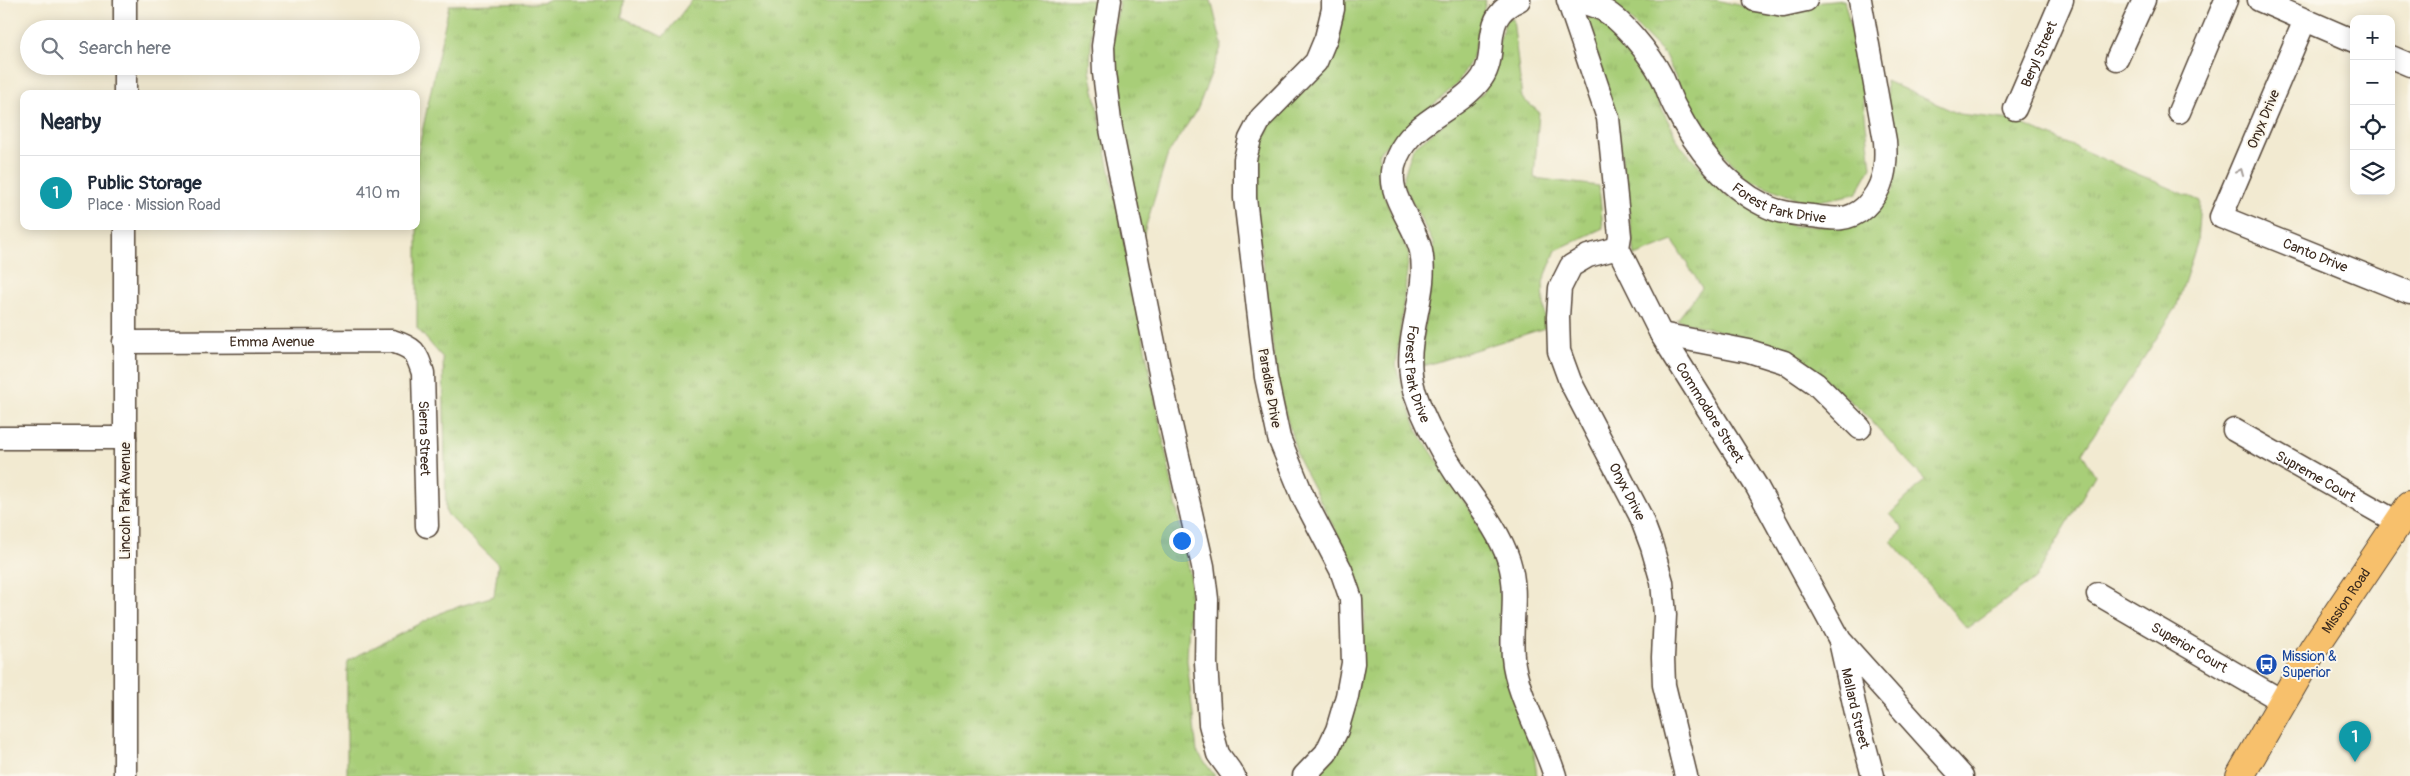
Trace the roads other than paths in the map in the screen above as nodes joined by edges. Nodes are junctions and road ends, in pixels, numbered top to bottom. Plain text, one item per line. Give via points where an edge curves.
1 (125, 0) edge
2 (1110, 0) edge
3 (1333, 0) edge
4 (1519, 0) edge
5 (1569, 0) edge
6 (1755, 0) edge
7 (1806, 0) edge
8 (1860, 0) edge
9 (2062, 0) edge
10 (2144, 0) edge
11 (2226, 0) edge
12 (2259, 0) edge
13 (125, 20) edge
14 (2305, 20) junction
15 (2350, 39) edge
16 (2395, 59) edge
17 (2117, 60) dead end
18 (2410, 65) edge
19 (125, 75) edge
20 (125, 90) edge
21 (2015, 109) dead end
22 (2179, 112) dead end
23 (2221, 217) joint
24 (125, 230) edge
25 (1618, 248) junction
26 (2410, 293) edge
27 (1661, 334) junction
28 (124, 342) junction
29 (416, 353) joint
30 (1860, 428) dead end
31 (2234, 430) dead end
32 (0, 438) edge
33 (124, 438) junction
34 (2406, 519) edge
35 (427, 526) dead end
36 (2098, 594) dead end
37 (1840, 640) junction
38 (2282, 701) junction
39 (125, 776) edge
40 (1234, 776) edge
41 (1304, 776) edge
42 (1555, 776) edge
43 (1686, 776) edge
44 (1874, 776) edge
45 (1962, 776) edge
46 (2240, 776) edge

1 - 13 street
2 - 40 street via 1103,46 1111,129 1202,566 1207,599 1206,663 1210,724 1218,754
3 - 41 street, Paradise Drive via 1326,38 1316,62 1261,118 1250,139 1245,159 1245,198 1266,377 1279,438 1304,499 1341,570 1350,598 1353,663 1347,696 1326,753
4 - 42 street, Forest Park Drive via 1508,4 1496,18 1486,72 1474,90 1407,138 1396,158 1393,181 1397,201 1421,252 1410,361 1414,391 1432,433 1454,471 1496,530 1509,562 1515,592 1512,656
5 - 8 street, Forest Park Drive via 1600,8 1623,26 1651,61 1696,143 1720,173 1764,206 1782,212 1837,220 1856,216 1869,203 1880,187 1886,165 1885,141
5 - 25 street, Commodore Street via 1608,118 1620,236
6 - 7 street via 1782,5
9 - 21 street, Beryl Street
10 - 17 street
11 - 22 street
12 - 14 street
14 - 15 street
23 -> 14 street, Onyx Drive
16 - 18 street
19 - 20 street
23 - 26 street, Canto Drive
24 - 28 street, Lincoln Park Avenue
25 - 27 street, Commodore Street
25 - 43 street, Onyx Drive via 1588,256 1571,266 1560,288 1559,351 1570,381 1640,515 1652,546 1662,582 1665,615 1664,685
27 - 30 street via 1749,351 1784,362 1816,384
27 - 37 street, Commodore Street via 1757,487
28 - 29 street, Emma Avenue via 392,342 408,346
28 - 33 street, Lincoln Park Avenue
29 - 35 street, Sierra Street via 423,373
31 - 34 street, Supreme Court
32 - 33 street
33 - 39 street, Lincoln Park Avenue
34 - 38 main road, Mission Road via 2314,648
36 - 38 street, Superior Court
37 - 44 street, Mallard Street
37 - 45 street, Commodore Street
38 - 46 main road, Mission Road

